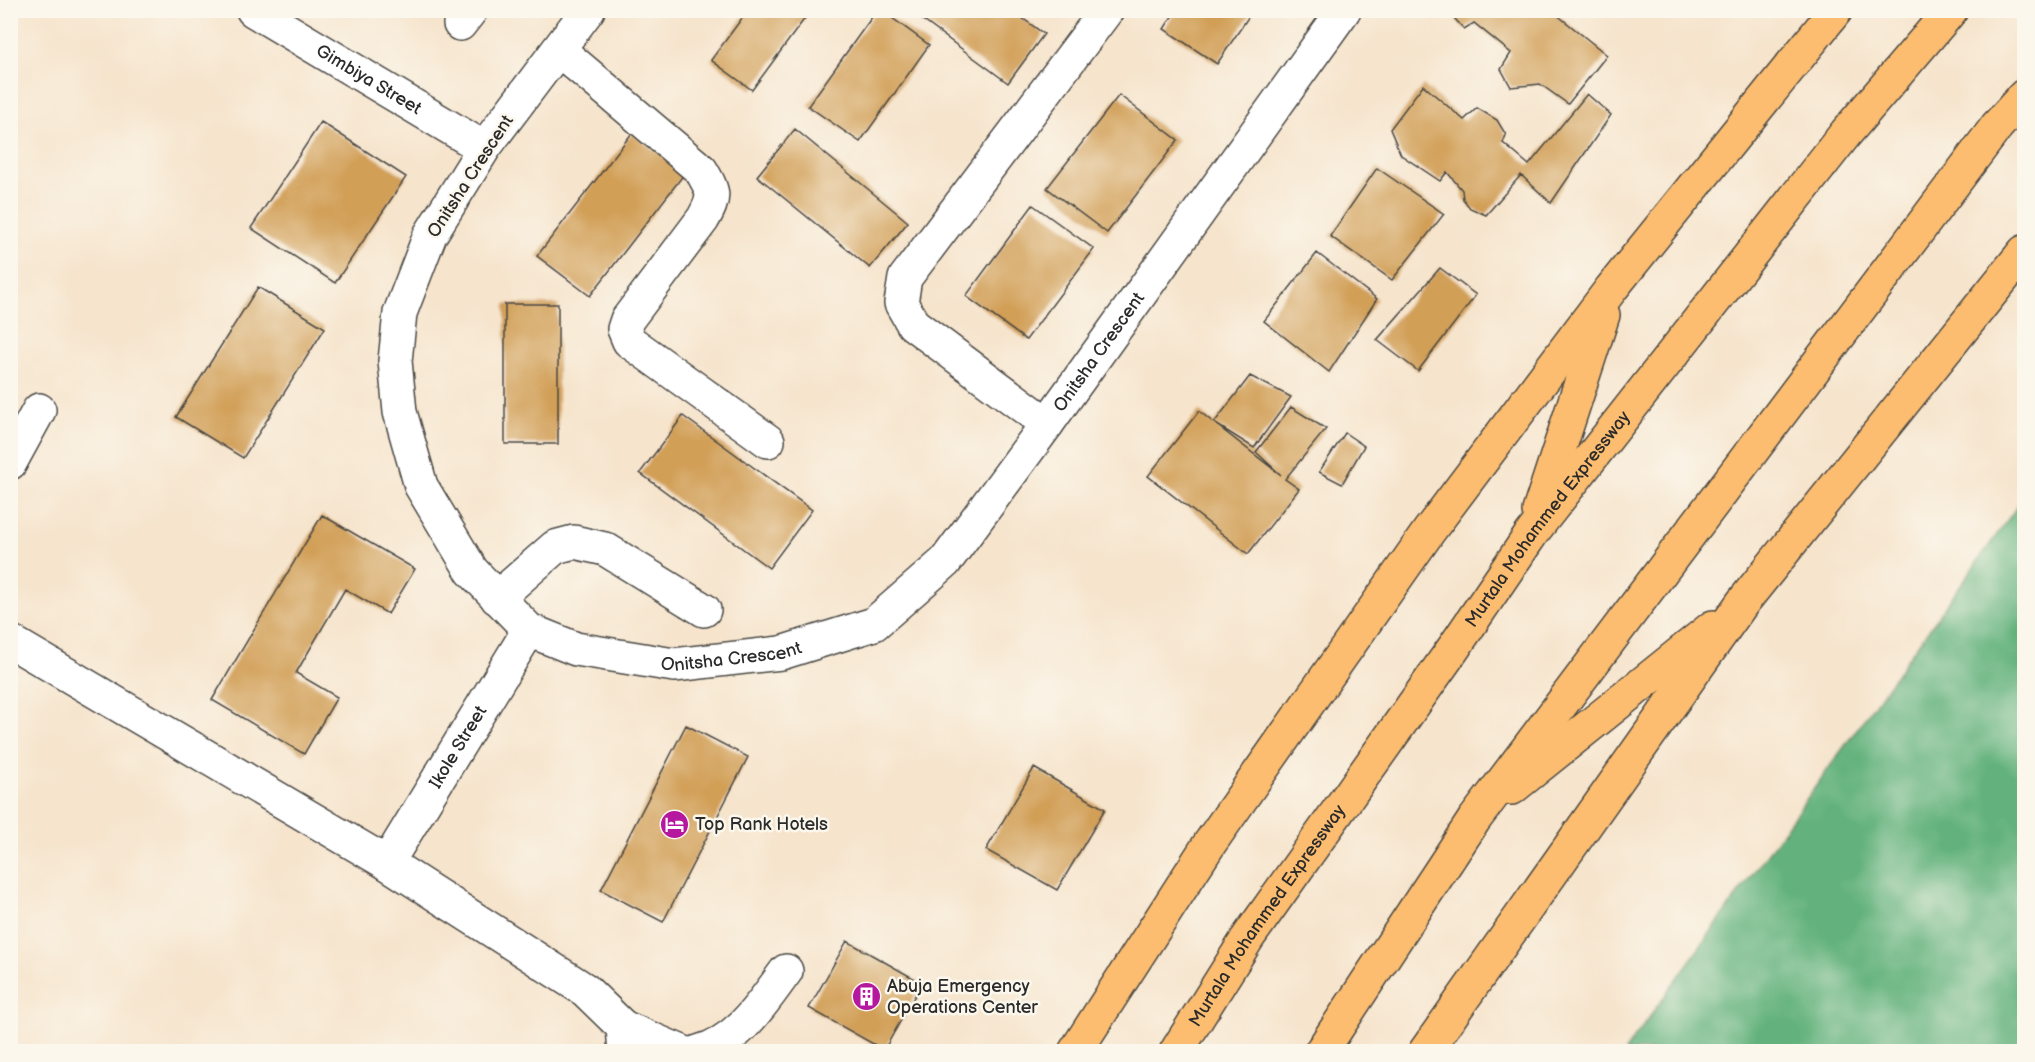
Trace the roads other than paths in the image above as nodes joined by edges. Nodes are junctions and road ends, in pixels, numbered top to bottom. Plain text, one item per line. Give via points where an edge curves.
1 (253, 10) edge
2 (588, 10) edge
3 (1107, 10) edge
4 (1344, 10) edge
5 (1836, 10) edge
6 (1951, 10) edge
7 (559, 50) junction
8 (2025, 96) edge
9 (484, 148) junction
10 (2025, 252) edge
11 (1611, 289) junction
12 (39, 410) dead end
13 (1047, 424) junction
14 (768, 441) dead end
15 (10, 463) edge
16 (1532, 533) junction
17 (497, 598) junction
18 (1743, 602) junction
19 (704, 610) dead end
20 (529, 630) junction
21 (10, 641) edge
22 (1474, 820) junction
23 (387, 863) junction
24 (786, 971) dead end
25 (624, 1039) edge
26 (682, 1052) edge
27 (698, 1052) edge
28 (1075, 1052) edge
29 (1176, 1052) edge
30 (1321, 1052) edge
31 (1425, 1052) edge

1 - 9 street, Gimbiya Street
2 - 7 street, Onitsha Crescent
3 - 13 street via 905,278 901,303 913,324
4 - 13 street, Onitsha Crescent
5 - 11 highway
6 - 16 highway, Murtala Mohammed Expressway via 1846,133
7 - 9 street, Onitsha Crescent
7 - 14 street via 702,170 711,187 712,203 703,219 627,321 624,329 629,340
8 - 22 highway via 1997,126
9 - 17 street, Onitsha Crescent via 430,235 400,313 394,361 400,412 421,486 472,571
10 - 18 highway
11 - 16 highway
11 - 28 highway via 1422,541 1210,843
12 - 15 street
13 - 20 street, Onitsha Crescent via 945,562 874,624 781,653 674,665 576,649
16 - 29 highway, Murtala Mohammed Expressway via 1249,936
17 - 19 street via 555,547 574,542 605,549
17 - 20 street, Onitsha Crescent
18 - 22 highway
18 - 31 highway
20 - 23 street, Ikole Street
21 - 23 street
22 - 30 highway
23 - 25 street via 585,990
24 - 27 street via 728,1039
25 - 26 street

